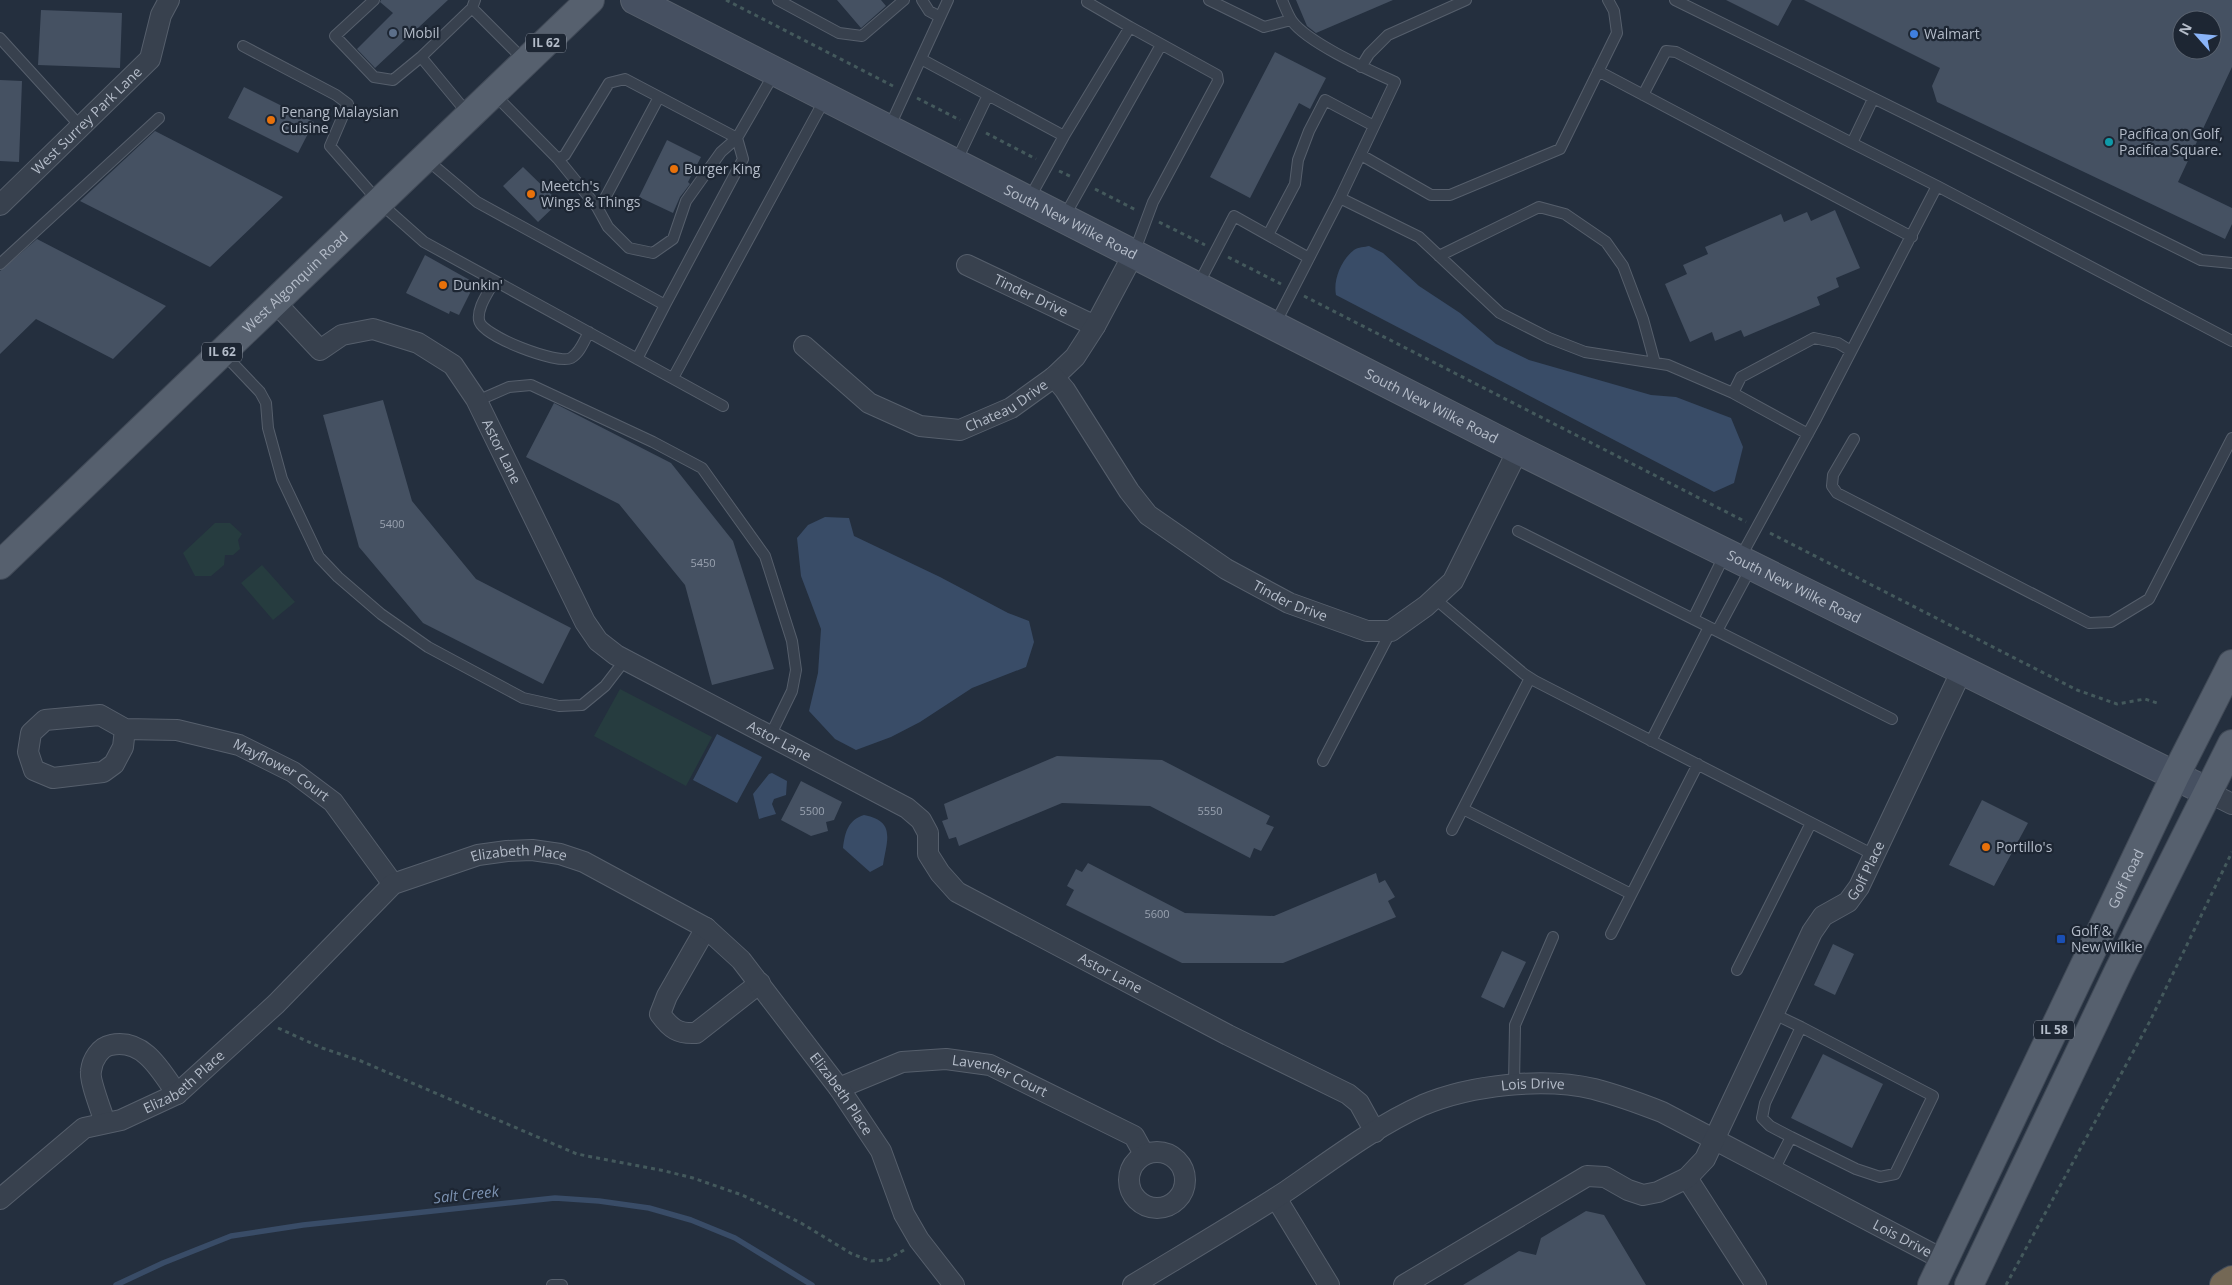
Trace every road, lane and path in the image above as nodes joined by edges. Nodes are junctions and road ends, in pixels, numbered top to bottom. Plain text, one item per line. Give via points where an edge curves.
1 (169, 0) edge
2 (374, 0) edge
3 (590, 0) edge
4 (635, 0) edge
5 (726, 0) edge
6 (778, 0) edge
7 (904, 0) edge
8 (922, 0) edge
9 (948, 0) edge
10 (1209, 0) edge
11 (1282, 0) edge
12 (1466, 0) edge
13 (1608, 0) edge
14 (1675, 0) edge
15 (1087, 2) dead end
16 (473, 4) edge
17 (940, 17) junction
18 (1291, 20) junction
19 (1130, 27) junction
20 (0, 38) edge
21 (1161, 45) junction
22 (243, 46) dead end
23 (421, 57) junction
24 (921, 59) junction
25 (526, 62) junction
26 (1361, 66) junction
27 (776, 71) junction
28 (1598, 71) junction
29 (906, 92) junction
30 (493, 93) junction
31 (988, 95) junction
32 (1643, 95) junction
33 (826, 96) junction
34 (659, 97) junction
35 (1873, 99) junction
36 (470, 116) junction
37 (159, 118) dead end
38 (1374, 126) junction
39 (81, 127) junction
40 (973, 127) junction
41 (889, 128) junction
42 (1064, 136) junction
43 (738, 138) junction
44 (1852, 143) junction
45 (1361, 155) junction
46 (425, 158) junction
47 (558, 159) junction
48 (956, 162) junction
49 (1048, 165) junction
50 (1083, 183) junction
51 (1937, 186) junction
52 (1340, 198) junction
53 (1029, 199) junction
54 (379, 202) junction
55 (0, 205) edge
56 (597, 207) junction
57 (1148, 216) junction
58 (1064, 217) junction
59 (1268, 235) junction
60 (1912, 237) junction
61 (1216, 251) junction
62 (1134, 253) junction
63 (1439, 256) junction
64 (1309, 258) junction
65 (2232, 262) edge
66 (0, 264) edge
67 (967, 265) dead end
68 (494, 281) junction
69 (1198, 286) junction
70 (1292, 290) junction
71 (275, 302) junction
72 (665, 305) junction
73 (1275, 325) junction
74 (1095, 326) junction
75 (589, 332) junction
76 (2232, 340) edge
77 (804, 346) dead end
78 (1851, 351) junction
79 (222, 352) junction
80 (637, 359) junction
81 (1655, 364) junction
82 (1054, 377) junction
83 (673, 378) junction
84 (1733, 392) junction
85 (477, 401) junction
86 (723, 406) dead end
87 (1808, 434) junction
88 (2232, 438) edge
89 (1854, 439) dead end
90 (1518, 450) junction
91 (1757, 527) junction
92 (1518, 531) dead end
93 (1739, 560) junction
94 (0, 565) edge
95 (1434, 598) junction
96 (1693, 619) junction
97 (1713, 629) junction
98 (1391, 631) junction
99 (625, 660) junction
100 (2232, 664) edge
101 (1962, 670) junction
102 (1530, 678) junction
103 (2160, 704) dead end
104 (1892, 719) dead end
105 (125, 729) junction
106 (770, 736) junction
107 (1651, 741) junction
108 (2232, 744) edge
109 (1323, 760) dead end
110 (1698, 764) junction
111 (2175, 776) junction
112 (2208, 792) junction
113 (2232, 804) edge
114 (1463, 809) junction
115 (1811, 823) junction
116 (1452, 830) dead end
117 (2232, 852) edge
118 (1874, 856) junction
119 (393, 884) junction
120 (1631, 894) junction
121 (706, 928) junction
122 (1611, 934) dead end
123 (1553, 938) dead end
124 (1737, 970) dead end
125 (760, 983) junction
126 (1774, 1014) junction
127 (259, 1019) junction
128 (1801, 1027) junction
129 (1514, 1084) junction
130 (839, 1088) junction
131 (177, 1094) junction
132 (105, 1123) junction
133 (1375, 1132) junction
134 (1791, 1137) junction
135 (1715, 1139) junction
136 (1144, 1154) dead end
137 (1774, 1170) junction
138 (1687, 1178) junction
139 (1276, 1198) junction
140 (0, 1199) edge
141 (920, 1240) junction
142 (1944, 1260) junction
143 (2232, 1280) edge
144 (552, 1285) edge
145 (562, 1285) edge
146 (954, 1285) edge
147 (1133, 1285) edge
148 (1329, 1285) edge
149 (1404, 1285) edge
150 (1756, 1285) edge
151 (1932, 1285) edge
152 (1968, 1285) edge
153 (2006, 1285) edge
154 (2224, 1285) edge

1 - 39 street, West Surrey Park Lane via 161,14 150,59
2 - 23 lane via 335,36 374,77 393,80
3 - 25 main road, West Algonquin Road / IL 62
4 - 27 main road, South New Wilke Road
5 - 29 path
6 - 7 lane via 839,33 862,36
8 - 17 lane via 930,11
9 - 17 lane
10 - 18 lane via 1264,27
11 - 18 lane
12 - 26 lane via 1388,34
13 - 28 lane via 1614,11 1617,33
14 - 35 lane
15 - 19 lane
16 - 23 lane
16 - 25 lane
17 - 24 lane
18 - 26 lane via 1303,33
19 - 21 lane
19 - 42 lane
20 - 39 lane
21 - 50 lane
21 - 57 lane via 1217,75 1218,81
22 - 54 lane via 348,104 330,146
23 - 36 lane
24 - 29 lane
24 - 31 lane
25 - 30 main road, West Algonquin Road / IL 62
26 - 38 lane via 1395,82
27 - 33 main road, South New Wilke Road
27 - 43 lane
28 - 32 lane
28 - 45 lane via 1560,149 1450,195 1431,195
29 - 40 path
29 - 41 lane
30 - 36 main road, West Algonquin Road / IL 62
30 - 47 lane
31 - 40 lane
31 - 42 lane
32 - 44 lane via 1666,52 1676,52
32 - 60 lane
33 - 41 main road, South New Wilke Road
33 - 83 lane
34 - 43 lane
34 - 47 lane via 625,79 609,83 565,155
34 - 56 lane via 604,200
35 - 44 lane
35 - 65 lane via 2202,260
36 - 46 main road, West Algonquin Road / IL 62
37 - 66 lane
38 - 45 lane
38 - 59 lane via 1326,100 1308,131 1298,160 1295,184
39 - 55 street, West Surrey Park Lane
40 - 48 lane
40 - 49 path
41 - 48 main road, South New Wilke Road
42 - 49 lane
43 - 56 lane via 721,152 686,202 673,239 653,254 629,248 608,227
43 - 72 lane via 743,159
44 - 51 lane
45 - 52 lane
46 - 54 main road, West Algonquin Road / IL 62
46 - 72 lane via 477,202
47 - 56 lane
48 - 53 main road, South New Wilke Road
49 - 50 path
49 - 53 lane
50 - 57 path
50 - 58 lane
51 - 60 lane
51 - 76 lane
52 - 63 lane via 1419,237
52 - 64 lane
53 - 58 main road, South New Wilke Road
54 - 68 lane via 424,242
54 - 71 main road, West Algonquin Road / IL 62
57 - 61 path
57 - 62 lane
58 - 62 main road, South New Wilke Road
59 - 61 lane via 1234,216
59 - 64 lane
60 - 78 lane
61 - 69 lane
61 - 70 path
62 - 69 main road, South New Wilke Road
62 - 74 street, Chateau Drive
63 - 81 lane via 1500,313 1549,338 1584,352
63 - 81 lane via 1539,207 1565,214 1606,242 1623,266 1643,319
64 - 70 lane
67 - 74 street, Tinder Drive
68 - 75 lane
68 - 75 lane via 480,308 478,320 483,329 498,338 559,360 571,358
69 - 73 main road, South New Wilke Road
70 - 73 lane
70 - 91 path
71 - 79 main road, West Algonquin Road / IL 62
71 - 85 street, Astor Lane via 320,350 342,336 373,329 418,343 453,365
72 - 80 lane
73 - 90 main road, South New Wilke Road
74 - 82 street, Chateau Drive via 1076,357
75 - 80 lane
77 - 82 street, Chateau Drive via 869,403 920,426 960,430 1010,408
78 - 84 lane via 1838,343 1814,338 1741,377
78 - 87 lane
79 - 94 main road, West Algonquin Road / IL 62
79 - 99 lane via 260,392 266,403 268,428 282,480 319,557 381,614 428,647 523,698 559,706 582,705 606,686
80 - 83 lane
81 - 84 lane via 1668,365
82 - 98 street, Tinder Drive via 1128,491 1148,515 1226,569 1289,603 1367,632
83 - 86 lane
84 - 87 lane
85 - 99 street, Astor Lane via 585,622 598,642
85 - 106 lane via 509,386 531,386 702,468 765,556 792,640 796,670 792,691
87 - 91 lane
88 - 89 lane via 2149,599 2111,622 2089,623 1837,493 1832,486 1833,475
90 - 93 main road, South New Wilke Road
90 - 95 street via 1452,581
91 - 93 lane
91 - 103 path via 2077,690 2117,704 2146,699
92 - 96 lane
93 - 96 lane
93 - 97 lane
93 - 101 main road, South New Wilke Road
95 - 98 street
95 - 102 lane
96 - 97 lane
97 - 104 lane
97 - 107 lane
98 - 109 lane
99 - 106 street, Astor Lane
100 - 111 main road, Golf Road / IL 58
101 - 111 main road, South New Wilke Road
101 - 118 street, Golf Place
102 - 107 lane
102 - 114 lane
105 - 105 street, Mayflower Court via 100,716 45,720 31,733 28,752 34,770 53,778 104,772 114,764 123,747
105 - 119 street, Mayflower Court via 177,730 239,745 293,772 333,802
106 - 133 street, Astor Lane via 895,802 921,820 928,833 928,854 957,892 1228,1035 1348,1094 1359,1103
107 - 110 lane
108 - 112 main road, IL 58
110 - 115 lane
110 - 120 lane
111 - 112 main road, South New Wilke Road
111 - 142 main road, Golf Road / IL 58
112 - 113 street, South New Wilke Road
112 - 152 main road, IL 58
114 - 116 lane
114 - 120 lane
115 - 118 lane
115 - 124 lane
117 - 153 path via 2150,1021
118 - 126 street, Golf Place via 1848,902 1823,916 1812,932
119 - 121 street, Elizabeth Place via 478,855 532,850 584,862
119 - 127 street, Elizabeth Place
120 - 122 lane
121 - 125 street, Elizabeth Place via 741,960
121 - 125 street via 666,996 660,1014 668,1026 675,1031 696,1033
123 - 129 lane via 1515,1024
125 - 130 street, Elizabeth Place
126 - 128 lane
126 - 135 street, Golf Place
127 - 131 street, Elizabeth Place
127 - 141 path via 577,1154 684,1175 742,1195 871,1261 887,1260
128 - 134 lane via 1765,1103 1762,1118
128 - 134 lane via 1933,1096 1896,1174 1880,1176 1856,1169
129 - 133 street, Lois Drive via 1456,1093 1422,1106
129 - 135 street, Lois Drive via 1584,1088 1615,1095 1662,1112
130 - 136 street, Lavender Court via 902,1062 946,1059 990,1065 1134,1136
130 - 141 street, Elizabeth Place via 881,1151 904,1214
131 - 132 street, Elizabeth Place via 121,1120
131 - 132 street via 144,1051 119,1043 105,1046 94,1059 90,1072
132 - 140 street, Elizabeth Place via 84,1128
133 - 139 street, Lois Drive
134 - 137 lane
135 - 137 street, Lois Drive
135 - 138 street, Golf Place via 1705,1159
137 - 142 street, Lois Drive
138 - 149 street via 1658,1192 1643,1195 1605,1177 1587,1176
138 - 150 street
139 - 147 street, Lois Drive
139 - 148 street
141 - 146 street, Elizabeth Place
142 - 151 main road, Golf Road / IL 58
143 - 154 highway
144 - 145 lane

